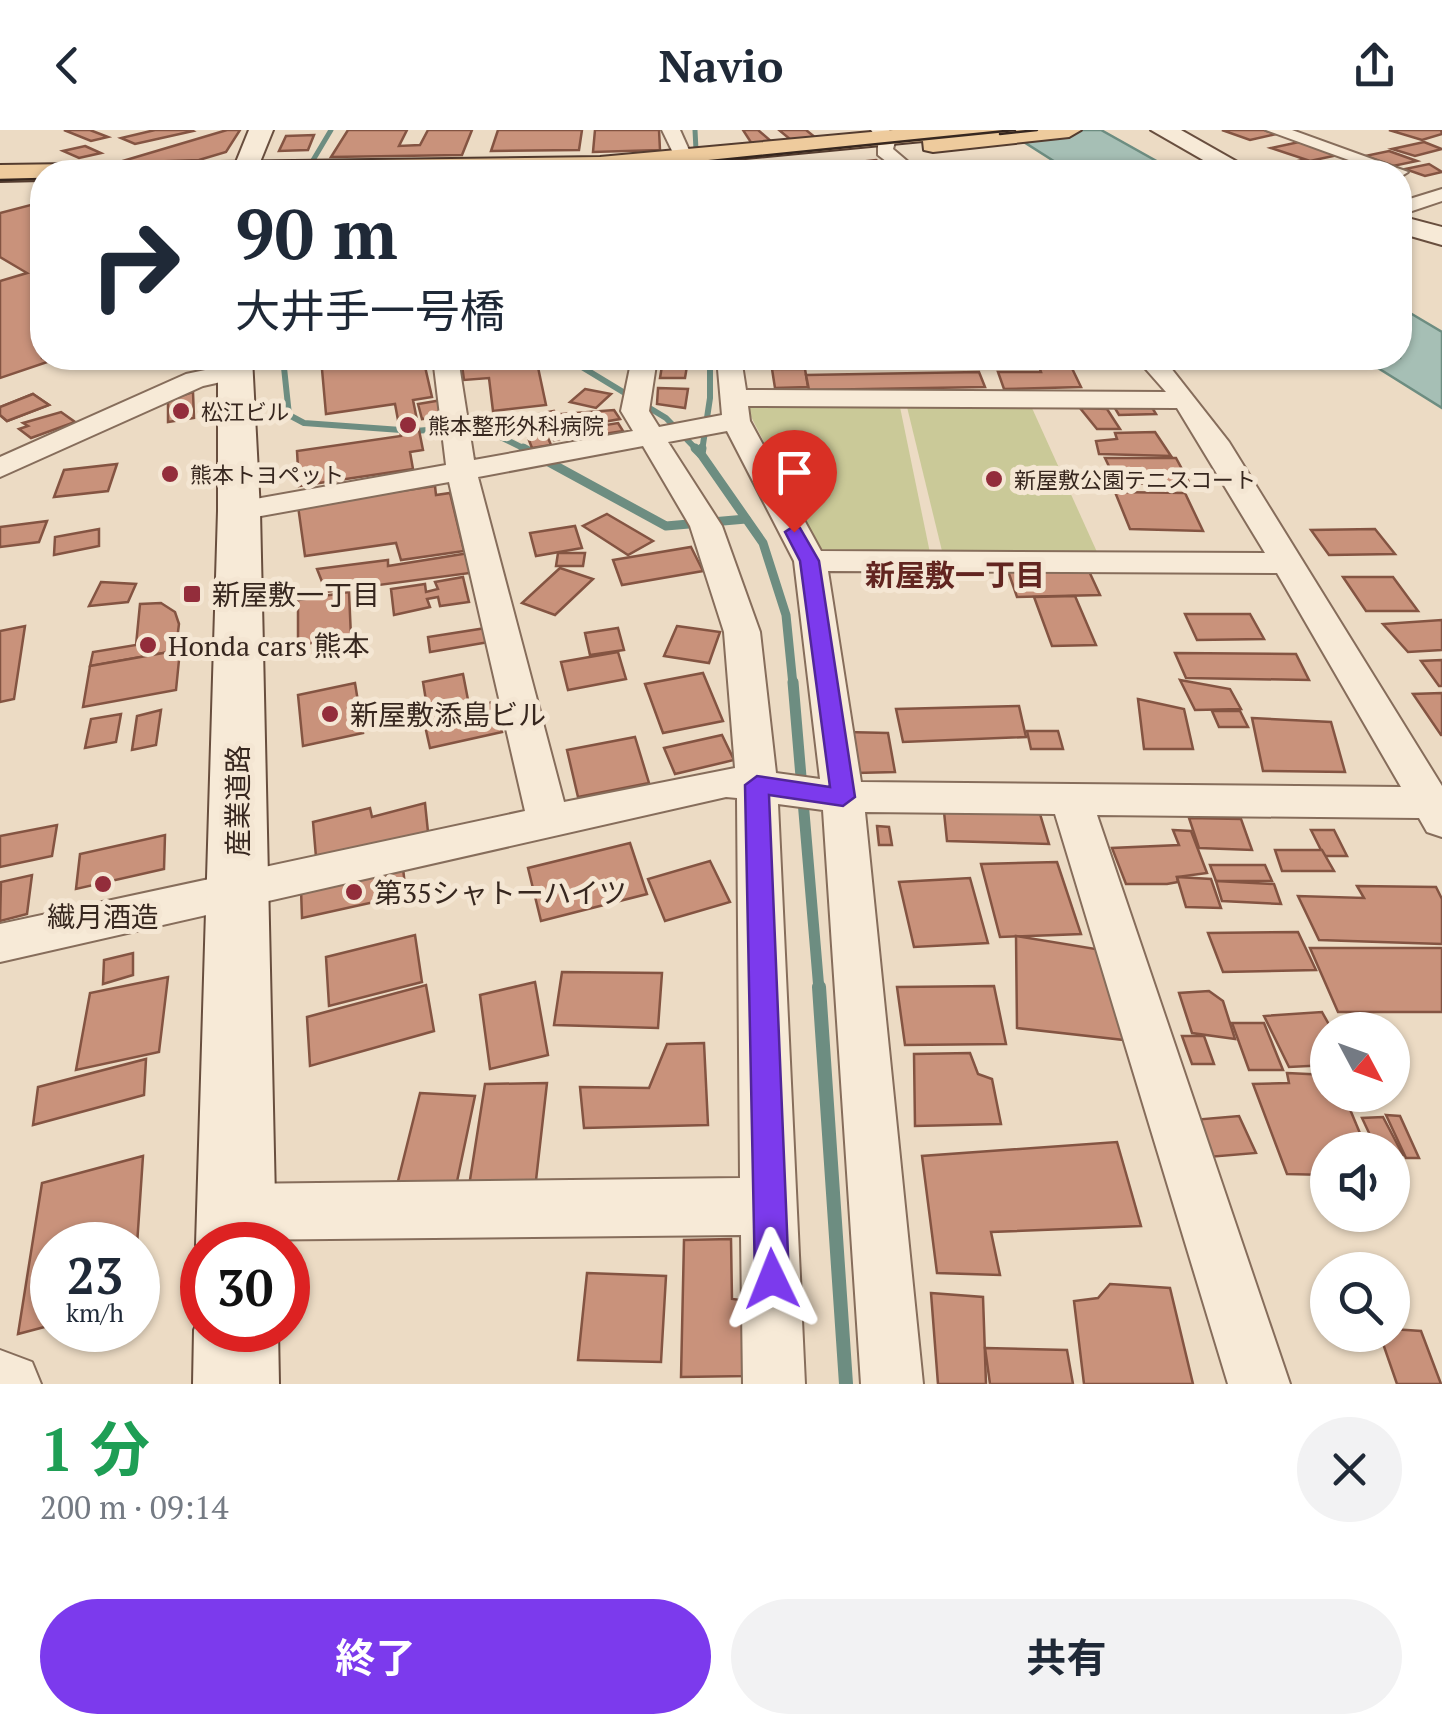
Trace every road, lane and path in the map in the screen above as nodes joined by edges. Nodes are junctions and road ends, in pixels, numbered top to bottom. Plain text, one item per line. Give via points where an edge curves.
1 (261, 130) edge
2 (671, 130) edge
3 (968, 130) edge
4 (1070, 130) edge
5 (1163, 130) edge
6 (1275, 130) edge
7 (1338, 130) edge
8 (1302, 139) junction
9 (895, 146) edge
10 (249, 160) edge
11 (690, 160) edge
12 (754, 160) edge
13 (1219, 160) edge
14 (1363, 160) edge
15 (1412, 177) edge
16 (0, 178) edge
17 (30, 178) edge
18 (1442, 187) edge
19 (1442, 195) edge
20 (1412, 206) edge
21 (1412, 227) edge
22 (1442, 236) edge
23 (222, 370) edge
24 (235, 370) edge
25 (447, 370) edge
26 (642, 370) edge
27 (729, 370) edge
28 (1159, 370) edge
29 (1183, 400) junction
30 (728, 414) junction
31 (656, 435) junction
32 (0, 468) edge
33 (461, 468) junction
34 (239, 511) junction
35 (810, 561) junction
36 (1286, 563) junction
37 (768, 786) junction
38 (835, 796) junction
39 (1072, 801) junction
40 (1438, 809) edge
41 (548, 820) junction
42 (236, 888) junction
43 (0, 943) edge
44 (770, 1206) junction
45 (236, 1222) edge
46 (310, 1226) edge
47 (236, 1352) edge
48 (0, 1381) edge
49 (10, 1384) edge
50 (236, 1384) edge
51 (774, 1384) edge
52 (892, 1384) edge
53 (1259, 1384) edge

1 - 10 street
2 - 11 street
3 - 9 main road
4 - 9 main road
5 - 13 street
6 - 8 street
7 - 8 street
8 - 14 street
9 - 12 main road
15 - 18 street
16 - 17 main road
19 - 20 street
21 - 22 street
23 - 32 street
24 - 34 street, 産業道路
25 - 33 street
26 - 31 street via 635,412
27 - 30 street
28 - 29 street
29 - 30 street
29 - 36 street
30 - 31 street
30 - 35 street
31 - 33 street
31 - 37 street via 706,526 742,632
33 - 34 street
33 - 41 street
34 - 42 street, 産業道路
35 - 36 street
35 - 38 street
36 - 40 street
37 - 38 street
37 - 41 street via 726,782
37 - 44 street
38 - 39 street
38 - 52 street
39 - 40 street
39 - 53 street
41 - 42 street
42 - 43 street
42 - 45 street, 産業道路
44 - 46 street
44 - 51 street
47 - 50 street
48 - 49 street

